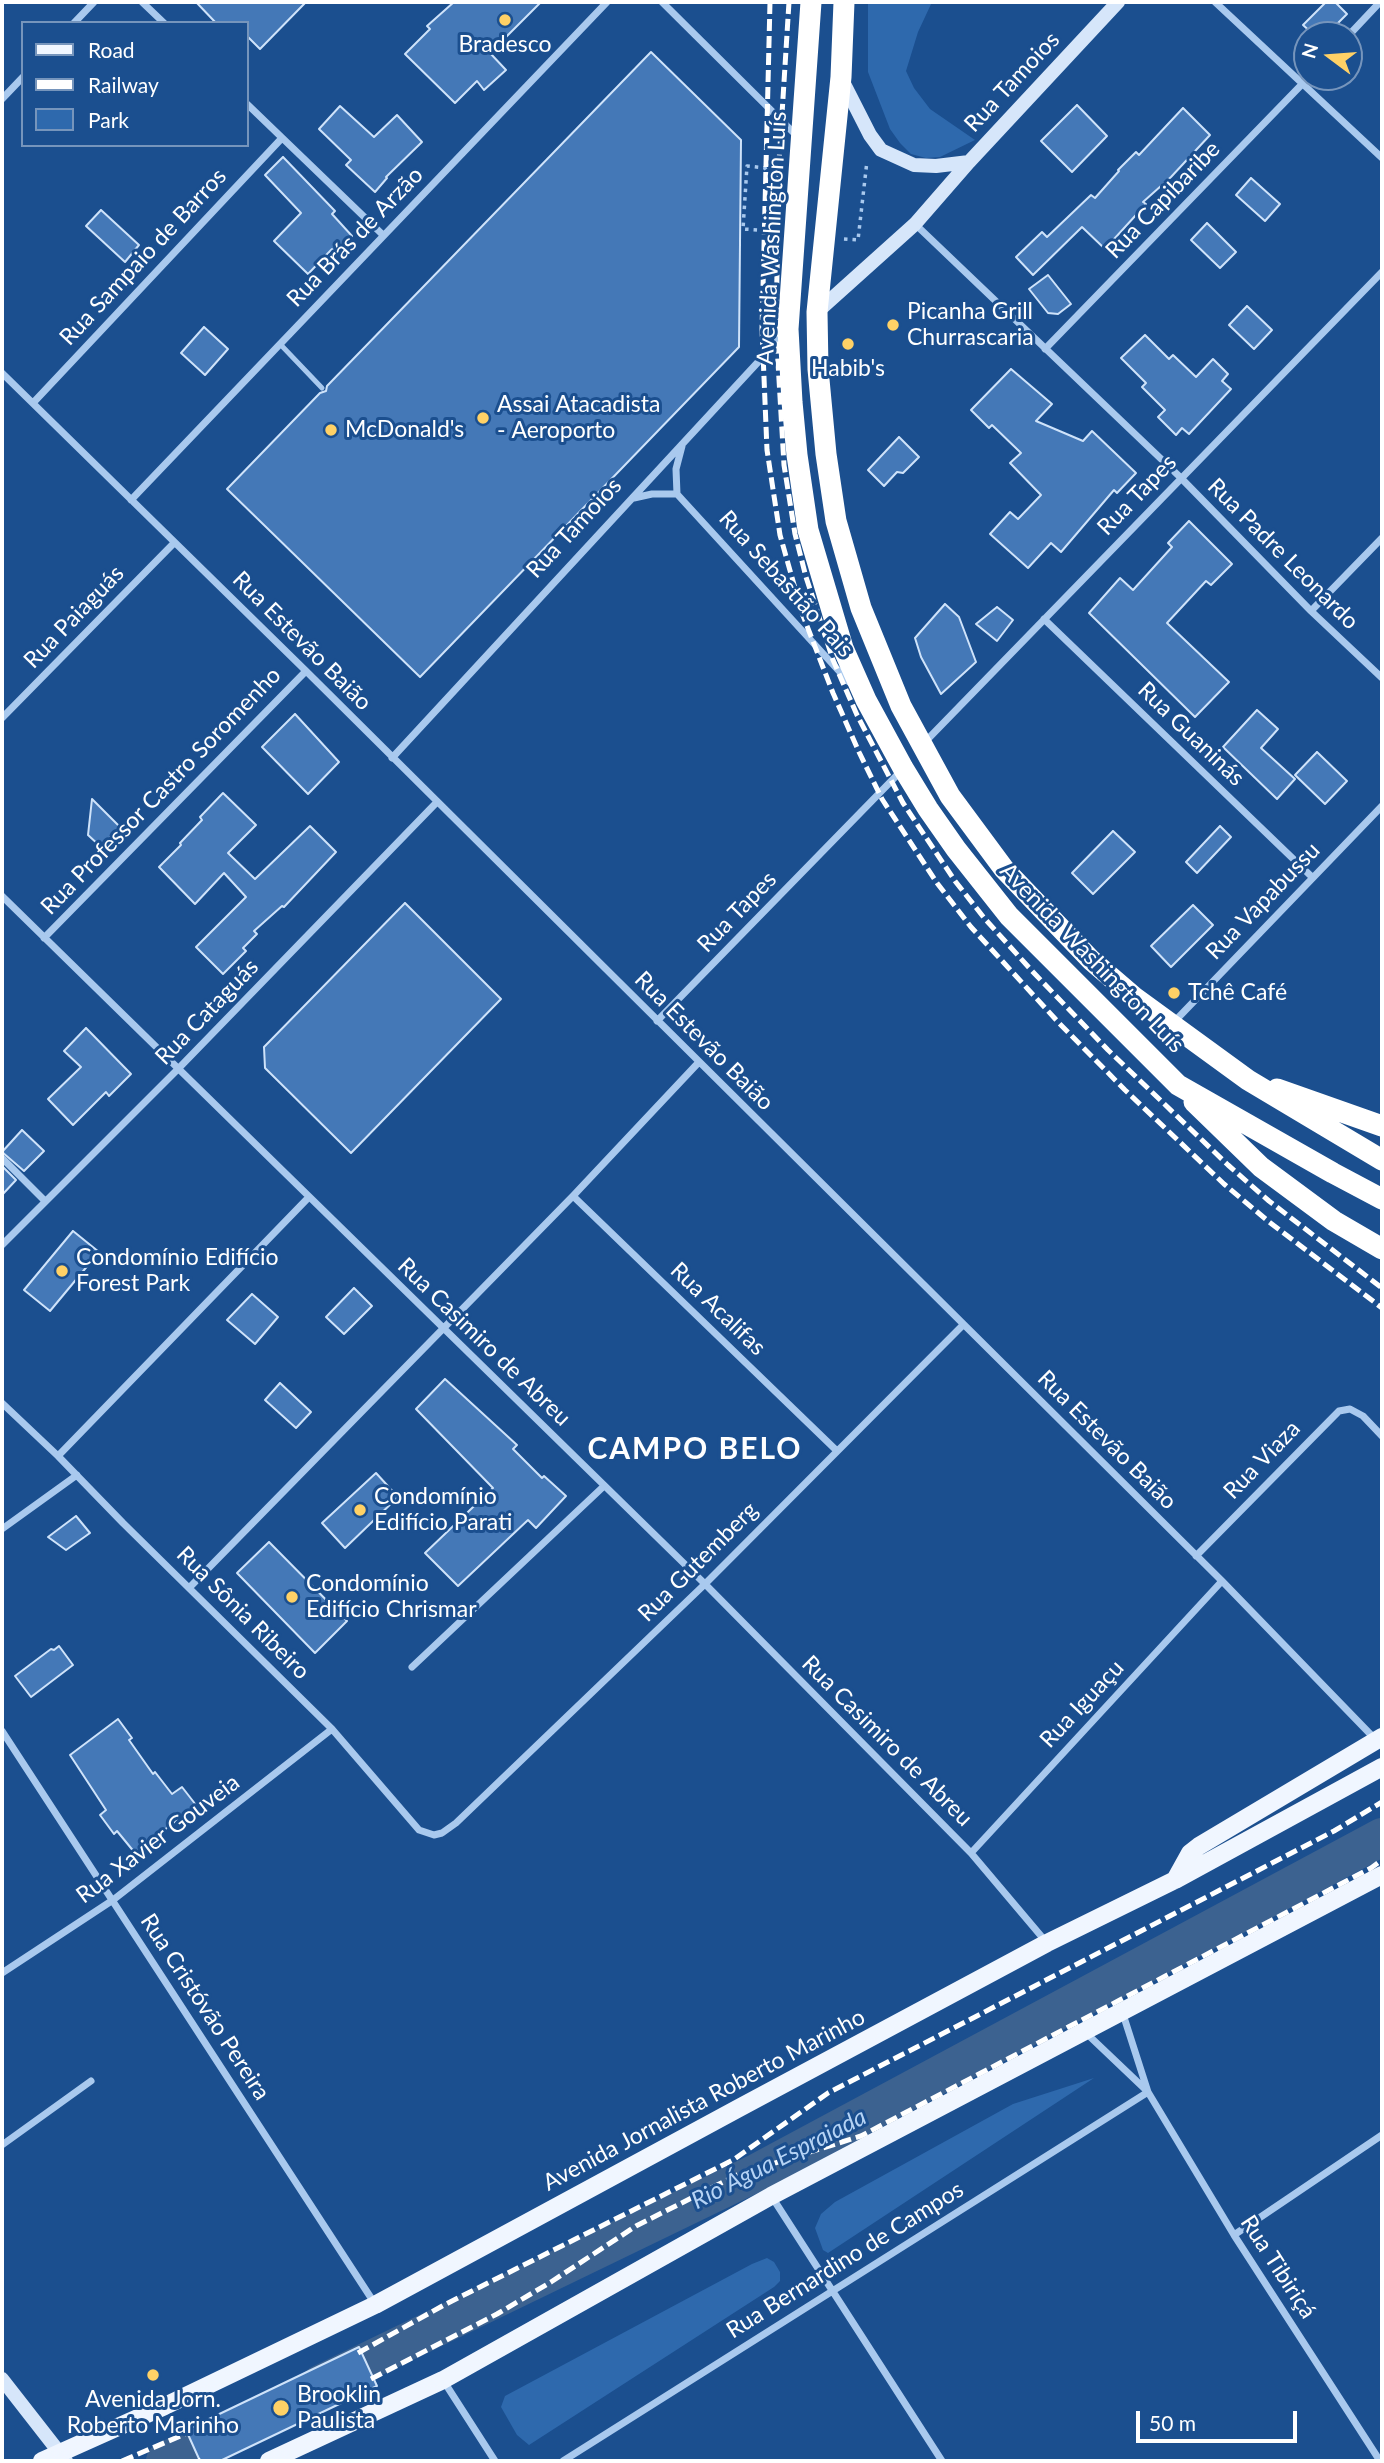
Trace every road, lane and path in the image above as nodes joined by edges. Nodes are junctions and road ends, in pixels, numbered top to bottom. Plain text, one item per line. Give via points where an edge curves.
1 (94, 2) edge
2 (142, 2) edge
3 (607, 2) edge
4 (662, 2) edge
5 (811, 2) edge
6 (844, 2) edge
7 (1118, 2) edge
8 (1214, 2) edge
9 (1380, 2) edge
10 (76, 21) edge
11 (162, 21) edge
12 (1362, 21) edge
13 (1293, 76) edge
14 (841, 78) junction
15 (21, 79) edge
16 (1295, 91) edge
17 (1310, 91) edge
18 (2, 99) edge
19 (248, 105) edge
20 (282, 138) junction
21 (802, 141) junction
22 (881, 150) junction
23 (1382, 158) edge
24 (969, 162) junction
25 (864, 188) dead end
26 (798, 192) junction
27 (915, 224) junction
28 (754, 229) dead end
29 (383, 235) junction
30 (1382, 272) edge
31 (817, 312) junction
32 (788, 329) junction
33 (280, 344) junction
34 (1045, 349) junction
35 (2, 373) edge
36 (323, 388) dead end
37 (33, 403) junction
38 (682, 445) junction
39 (1180, 477) junction
40 (677, 494) junction
41 (633, 498) junction
42 (131, 500) junction
43 (1382, 538) edge
44 (174, 543) junction
45 (1311, 611) junction
46 (1044, 619) junction
47 (306, 671) junction
48 (1382, 678) edge
49 (866, 700) junction
50 (2, 718) edge
51 (921, 746) junction
52 (392, 758) junction
53 (903, 768) junction
54 (437, 802) junction
55 (1382, 806) edge
56 (1312, 877) junction
57 (2, 896) edge
58 (44, 937) junction
59 (657, 1021) junction
60 (1173, 1024) junction
61 (698, 1062) junction
62 (178, 1069) junction
63 (1248, 1080) junction
64 (1178, 1085) junction
65 (1382, 1126) edge
66 (2, 1158) edge
67 (1382, 1160) edge
68 (573, 1196) junction
69 (309, 1197) junction
70 (1382, 1199) edge
71 (45, 1201) junction
72 (2, 1245) edge
73 (1382, 1249) edge
74 (963, 1325) junction
75 (442, 1327) junction
76 (2, 1403) edge
77 (1382, 1436) edge
78 (836, 1450) junction
79 (58, 1455) junction
80 (77, 1475) junction
81 (604, 1486) junction
82 (2, 1529) edge
83 (1196, 1556) junction
84 (1222, 1581) junction
85 (705, 1584) junction
86 (190, 1587) junction
87 (412, 1667) dead end
88 (332, 1729) junction
89 (2, 1731) edge
90 (1379, 1738) edge
91 (1382, 1767) edge
92 (456, 1823) joint
93 (971, 1853) junction
94 (1382, 1875) edge
95 (1175, 1880) junction
96 (113, 1900) junction
97 (1047, 1943) junction
98 (2, 1973) edge
99 (1122, 2010) junction
100 (1084, 2031) junction
101 (91, 2081) dead end
102 (1148, 2092) junction
103 (1382, 2135) edge
104 (2, 2145) edge
105 (771, 2196) junction
106 (1234, 2235) junction
107 (832, 2291) junction
108 (375, 2305) junction
109 (2, 2379) edge
110 (443, 2380) junction
111 (63, 2458) edge
112 (42, 2461) edge
113 (269, 2461) edge
114 (495, 2461) edge
115 (563, 2461) edge
116 (942, 2461) edge
117 (1380, 2461) edge

1 - 10 street
2 - 11 street
3 - 29 street, Rua Brás de Arzão
4 - 21 street
5 - 21 highway, Avenida Washington Luís
6 - 14 highway, Avenida Washington Luís
7 - 24 main road, Rua Tamoios
8 - 13 street
9 - 12 street
14 - 22 main road
14 - 31 highway, Avenida Washington Luís
15 - 18 street
16 - 34 street, Rua Capibaribe
17 - 23 street
19 - 20 street
20 - 29 street
20 - 37 street, Rua Sampaio de Barros
21 - 26 highway, Avenida Washington Luís
22 - 24 main road, Rua Tamoios via 914,165
22 - 25 path via 866,162
24 - 27 main road, Rua Tamoios
26 - 28 path via 777,186 765,168 747,166 743,229
26 - 32 highway, Avenida Washington Luís
27 - 31 main road, Rua Tamoios
27 - 34 street, Rua Padre Leonardo
29 - 33 street, Rua Brás de Arzão
30 - 39 street, Rua Tapes
31 - 51 highway, Avenida Washington Luís via 818,369 836,522 861,608
32 - 38 street, Rua Tamoios
32 - 49 highway, Avenida Washington Luís via 797,455 808,530 843,648
33 - 36 lane
33 - 42 street, Rua Brás de Arzão
34 - 39 street, Rua Padre Leonardo
35 - 37 street, Rua Estevão Baião
37 - 42 street, Rua Estevão Baião
38 - 40 street via 676,469
38 - 41 street, Rua Tamoios
39 - 45 street, Rua Padre Leonardo
39 - 46 street, Rua Tapes
40 - 41 street
40 - 49 street, Rua Sebastião Pais
41 - 52 street, Rua Tamoios
42 - 44 street, Rua Estevão Baião
43 - 45 street
44 - 47 street, Rua Estevão Baião
44 - 50 street, Rua Paiaguás
45 - 48 street, Rua Padre Leonardo
46 - 51 street, Rua Tapes
46 - 56 street, Rua Guaninás
47 - 52 street, Rua Estevão Baião
47 - 58 street, Rua Professor Castro Soromenho
49 - 53 highway, Avenida Washington Luís
51 - 60 highway, Avenida Washington Luís via 950,796 1031,899 1134,998
52 - 54 street, Rua Estevão Baião
53 - 59 street, Rua Tapes
53 - 64 highway, Avenida Washington Luís via 956,849 1009,916
54 - 59 street, Rua Estevão Baião
54 - 62 street, Rua Cataguás
55 - 56 street, Rua Vapabussu
56 - 60 street, Rua Vapabussu
57 - 58 street, Rua Casimiro de Abreu
58 - 62 street, Rua Casimiro de Abreu
59 - 61 street, Rua Estevão Baião
60 - 63 highway, Avenida Washington Luís
61 - 68 street
61 - 74 street, Rua Estevão Baião
62 - 69 street, Rua Casimiro de Abreu
62 - 71 street, Rua Cataguás
63 - 65 highway
63 - 67 highway, Avenida Washington Luís
64 - 70 highway, Avenida Washington Luís
64 - 73 highway via 1261,1167 1334,1222
66 - 71 street
68 - 75 street
68 - 78 street, Rua Acalifas
69 - 75 street, Rua Casimiro de Abreu
69 - 79 street
71 - 72 street, Rua Cataguás
74 - 78 street, Rua Gutemberg
74 - 83 street, Rua Estevão Baião
75 - 81 street, Rua Casimiro de Abreu
75 - 86 street
76 - 79 street, Rua Sônia Ribeiro
77 - 83 street, Rua Viaza via 1363,1416 1350,1409 1339,1411
78 - 85 street, Rua Gutemberg
79 - 80 street, Rua Sônia Ribeiro
80 - 82 street
80 - 86 street, Rua Sônia Ribeiro
81 - 85 street, Rua Casimiro de Abreu
81 - 87 street
83 - 84 street, Rua Estevão Baião
84 - 90 street, Rua Estevão Baião
84 - 93 street, Rua Iguaçu
85 - 92 street, Rua Gutemberg
85 - 93 street, Rua Casimiro de Abreu
86 - 88 street, Rua Sônia Ribeiro
88 - 92 street, Rua Sônia Ribeiro via 419,1830 434,1835
88 - 96 street, Rua Xavier Gouveia
89 - 96 street, Rua Cristóvão Pereira
90 - 95 main road via 1199,1846
91 - 95 main road, Avenida Jornalista Roberto Marinho
93 - 97 street, Rua Casimiro de Abreu
94 - 99 main road
95 - 97 main road, Avenida Jornalista Roberto Marinho
96 - 98 street, Rua Xavier Gouveia
96 - 108 street, Rua Cristóvão Pereira
97 - 108 main road, Avenida Jornalista Roberto Marinho
99 - 100 main road
99 - 102 street, Rua Tibiriçá
100 - 102 street, Rua Tibiriçá
100 - 105 main road
101 - 104 street
102 - 106 street, Rua Tibiriçá
102 - 107 street, Rua Bernardino de Campos
103 - 106 street
105 - 107 street
105 - 110 main road
106 - 117 street, Rua Tibiriçá
107 - 115 street, Rua Bernardino de Campos
107 - 116 street
108 - 111 main road, Avenida Jornalista Roberto Marinho
109 - 111 main road
110 - 113 main road
110 - 114 street
111 - 112 main road, Avenida Jornalista Roberto Marinho

